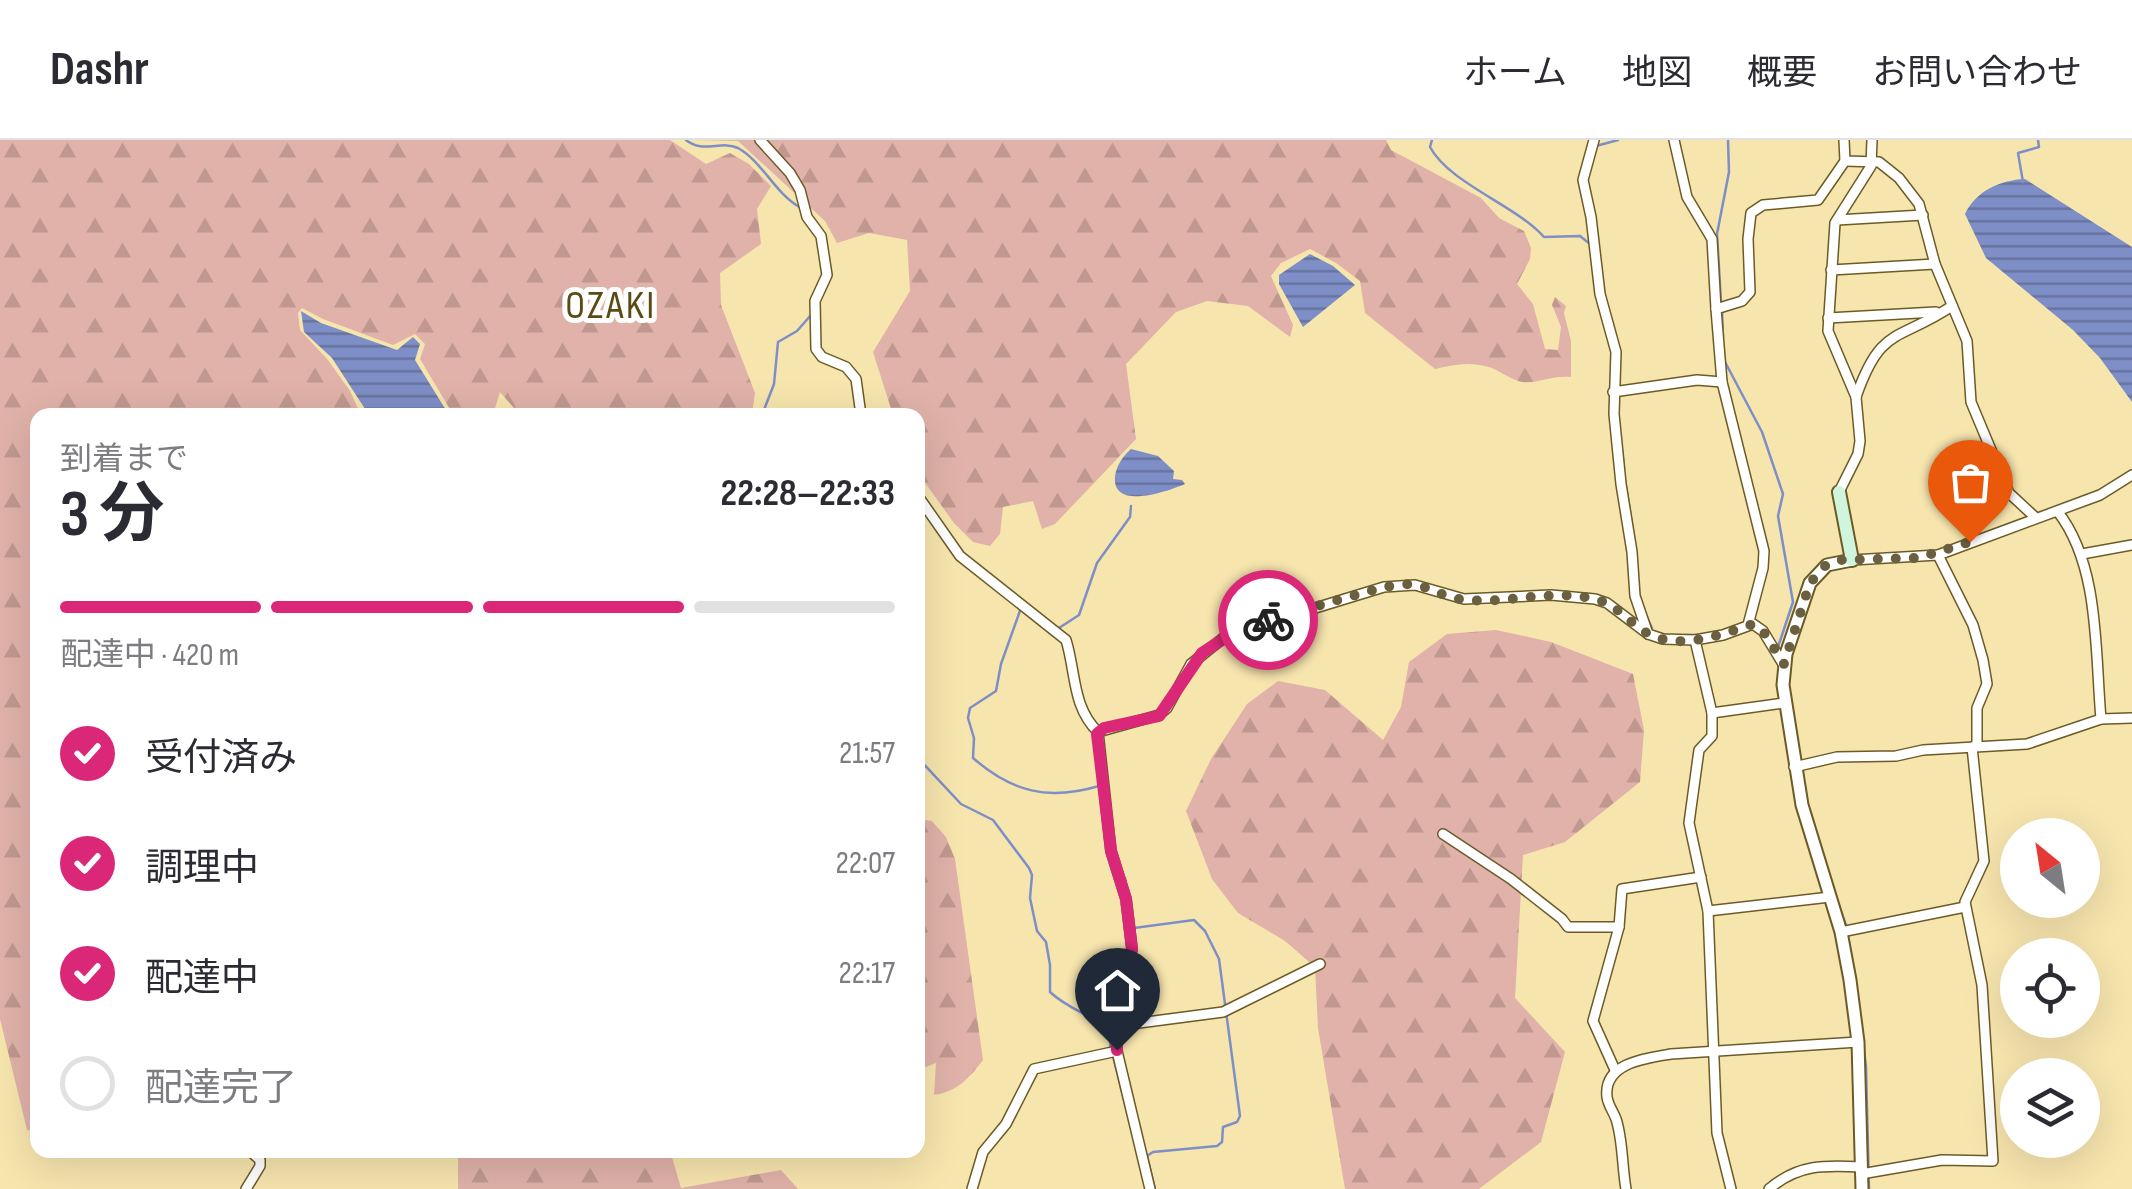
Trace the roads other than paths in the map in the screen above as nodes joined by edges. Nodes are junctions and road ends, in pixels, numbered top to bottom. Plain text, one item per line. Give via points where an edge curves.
1 (760, 140) edge
2 (1594, 140) edge
3 (1674, 140) edge
4 (1844, 140) edge
5 (1872, 140) edge
6 (1872, 160) junction
7 (1846, 161) junction
8 (1923, 215) junction
9 (1837, 220) junction
10 (1935, 264) junction
11 (1831, 270) junction
12 (1720, 308) junction
13 (1948, 308) junction
14 (1828, 318) junction
15 (1722, 382) junction
16 (1613, 392) junction
17 (1856, 398) junction
18 (859, 408) edge
19 (2132, 475) edge
20 (1839, 492) joint
21 (925, 506) edge
22 (2058, 512) junction
23 (2036, 518) junction
24 (2132, 545) edge
25 (2082, 554) junction
26 (1938, 555) junction
27 (1852, 560) junction
28 (1748, 624) junction
29 (1648, 634) junction
30 (1695, 640) junction
31 (1787, 658) junction
32 (1784, 703) junction
33 (1712, 713) junction
34 (2132, 718) edge
35 (2101, 719) junction
36 (1098, 732) junction
37 (1975, 746) junction
38 (1798, 766) junction
39 (1443, 834) dead end
40 (1700, 877) junction
41 (1830, 897) junction
42 (1966, 907) junction
43 (1708, 911) junction
44 (1619, 927) junction
45 (1845, 931) junction
46 (1320, 964) dead end
47 (1116, 1026) junction
48 (1858, 1042) junction
49 (1114, 1051) junction
50 (1712, 1054) junction
51 (1615, 1070) junction
52 (258, 1158) edge
53 (1865, 1172) junction
54 (246, 1189) edge
55 (972, 1189) edge
56 (1150, 1189) edge
57 (1626, 1189) edge
58 (1731, 1189) edge
59 (1769, 1189) edge
60 (1862, 1189) edge

1 - 18 street via 790,173 820,236 827,267 815,301 816,349 856,379
2 - 16 street via 1583,180 1616,352
3 - 12 street via 1687,196 1712,239
4 - 7 street
5 - 6 street
6 - 7 street
6 - 8 street via 1899,178
6 - 9 street
7 - 12 street via 1818,200 1763,205 1751,213 1750,292
8 - 9 street
8 - 10 street
9 - 11 street
10 - 11 street
10 - 13 street
11 - 14 street
12 - 15 street
13 - 14 street
13 - 17 street via 1880,346
13 - 23 street via 1967,341 1970,396 1984,437 2009,492
14 - 17 street
15 - 16 street
15 - 28 street via 1764,551
16 - 29 street via 1634,592
17 - 20 street via 1860,447
19 - 22 street
20 - 27 main road
21 - 36 street via 960,556 1066,640 1076,696
22 - 23 street
22 - 25 street
23 - 26 street
24 - 25 street
25 - 35 street
26 - 27 street
26 - 37 street via 1983,660 1986,684
27 - 31 street via 1833,562 1815,575
28 - 30 street
28 - 31 street
29 - 30 street
29 - 36 street via 1595,598 1464,600 1415,585 1384,587 1227,635 1191,664 1159,716
30 - 33 street
31 - 32 street
32 - 33 street
32 - 38 street
33 - 40 street via 1689,818
34 - 35 street
35 - 37 street via 2027,744
36 - 47 street via 1111,851 1132,949
37 - 38 street
37 - 42 street via 1984,860
38 - 41 street via 1811,842
39 - 44 street via 1512,879 1568,928
40 - 43 street
40 - 44 street via 1622,890
41 - 43 street
41 - 45 street
42 - 45 street
42 - 53 street via 1982,985 1993,1160
43 - 50 street
44 - 51 street via 1592,1021
45 - 48 street
46 - 47 street via 1226,1011
47 - 49 street
48 - 50 street
48 - 53 street
49 - 55 street via 1034,1069 983,1152
49 - 56 street
50 - 51 street via 1643,1058
50 - 58 street via 1719,1147
51 - 57 street via 1607,1097
52 - 54 street
53 - 59 street via 1805,1168
53 - 60 street

